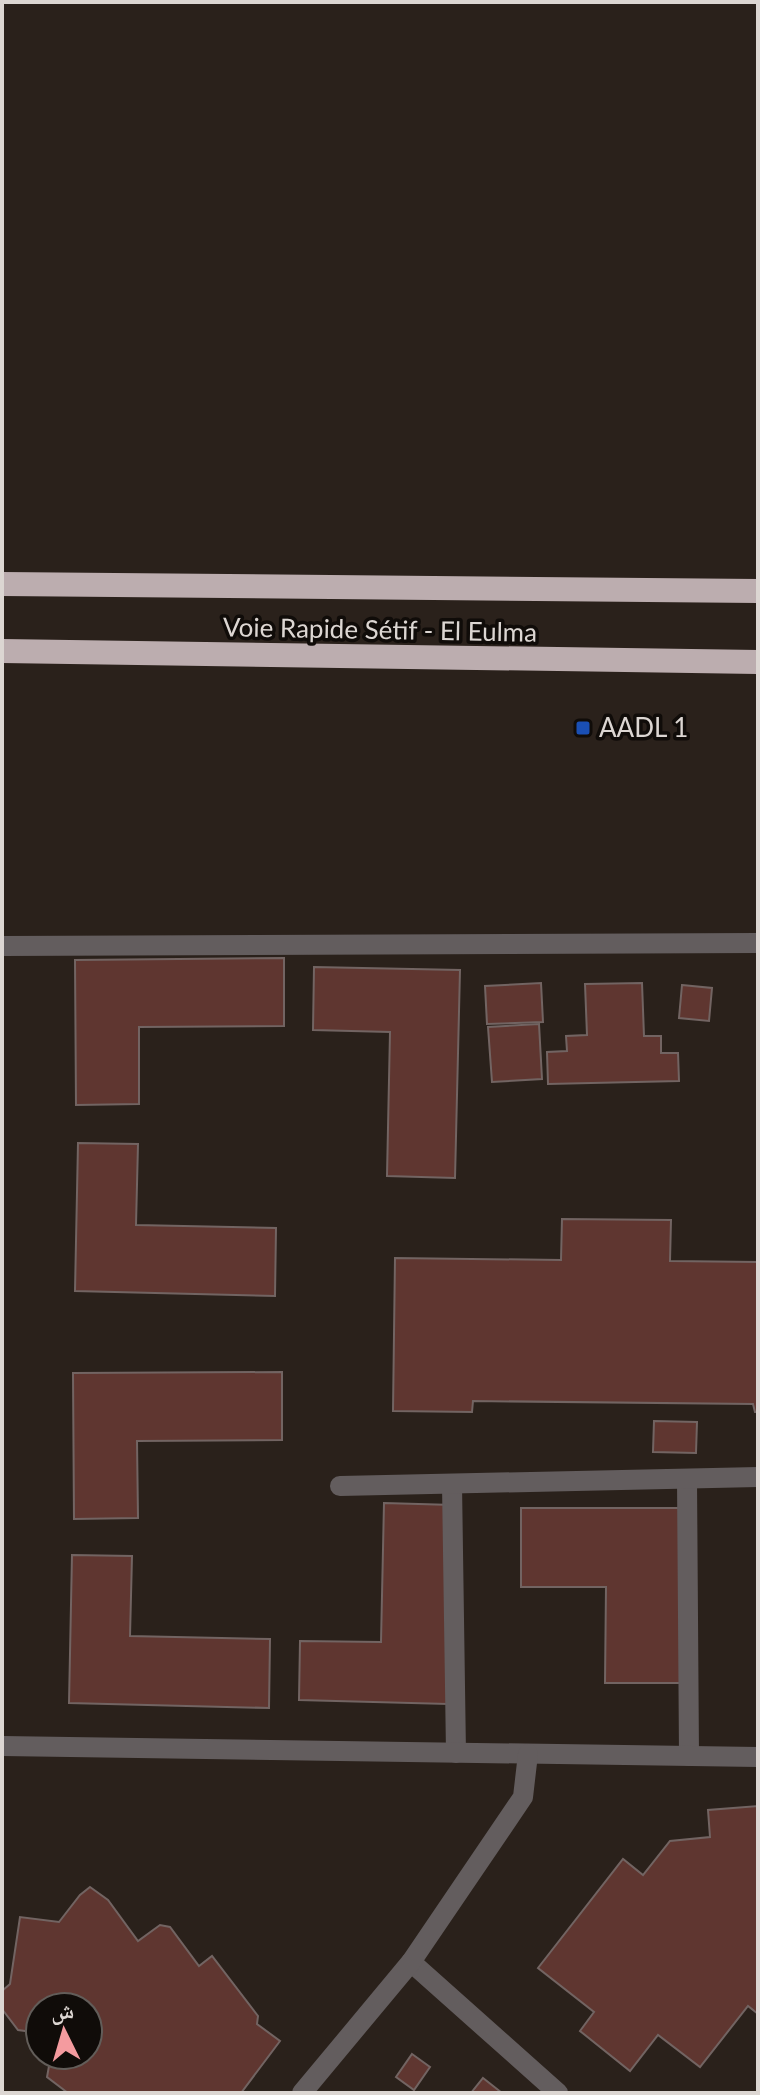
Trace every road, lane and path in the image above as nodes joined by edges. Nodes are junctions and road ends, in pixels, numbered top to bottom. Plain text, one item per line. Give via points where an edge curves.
1 (2, 584) edge
2 (758, 591) edge
3 (2, 651) edge
4 (758, 662) edge
5 (758, 943) edge
6 (2, 946) edge
7 (758, 1477) edge
8 (687, 1479) junction
9 (452, 1484) junction
10 (340, 1486) dead end
11 (2, 1746) edge
12 (456, 1753) junction
13 (528, 1754) junction
14 (689, 1756) junction
15 (758, 1757) edge
16 (411, 1962) junction
17 (302, 2093) edge
18 (558, 2093) edge

1 - 2 highway, Voie Rapide Sétif - El Eulma
3 - 4 highway, Voie Rapide Sétif - El Eulma
5 - 6 lane
7 - 8 lane
8 - 9 lane
8 - 14 lane
9 - 10 lane
9 - 12 lane
11 - 12 lane
12 - 13 lane
13 - 14 lane
13 - 16 lane via 523,1797
14 - 15 lane
16 - 17 lane
16 - 18 lane

